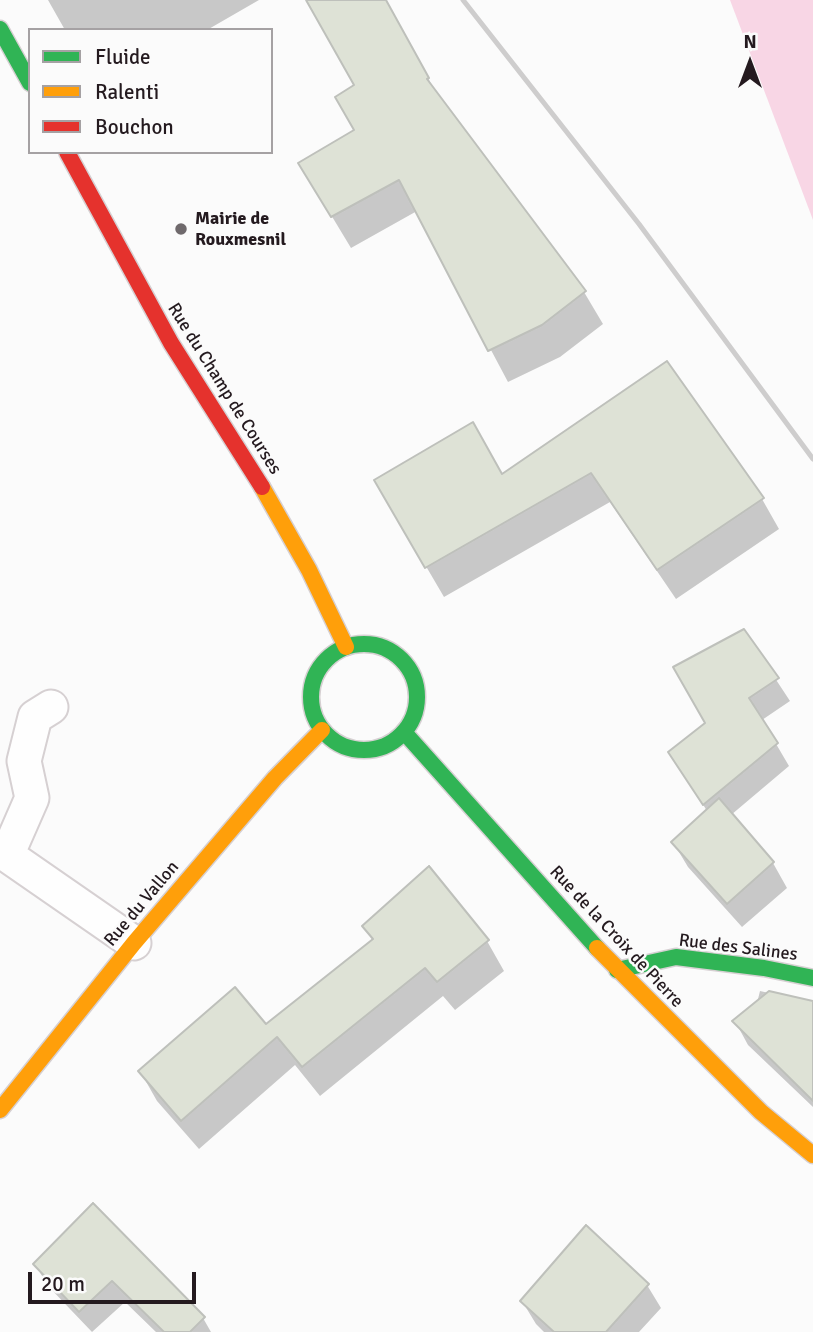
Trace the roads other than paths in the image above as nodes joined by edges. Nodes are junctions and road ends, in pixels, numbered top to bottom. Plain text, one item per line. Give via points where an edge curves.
1 (0, 29) edge
2 (28, 79) edge
3 (68, 154) edge
4 (346, 647) junction
5 (51, 707) dead end
6 (322, 730) junction
7 (404, 732) junction
8 (134, 943) junction
9 (617, 971) junction
10 (813, 978) edge
11 (0, 1110) edge
12 (813, 1154) edge

1 - 2 main road
3 - 4 main road, Rue du Champ de Courses via 171,344 261,485
4 - 6 main road via 331,655 313,682 310,699
4 - 7 main road via 381,647 408,667 417,701
5 - 8 lane via 35,716 24,761 32,798 7,855
6 - 7 main road via 336,743 371,750
6 - 8 main road, Rue du Vallon
7 - 9 main road, Rue de la Croix de Pierre
8 - 11 main road, Rue du Vallon
9 - 10 main road, Rue des Salines via 676,957
9 - 12 main road, Rue de la Croix de Pierre via 761,1112

